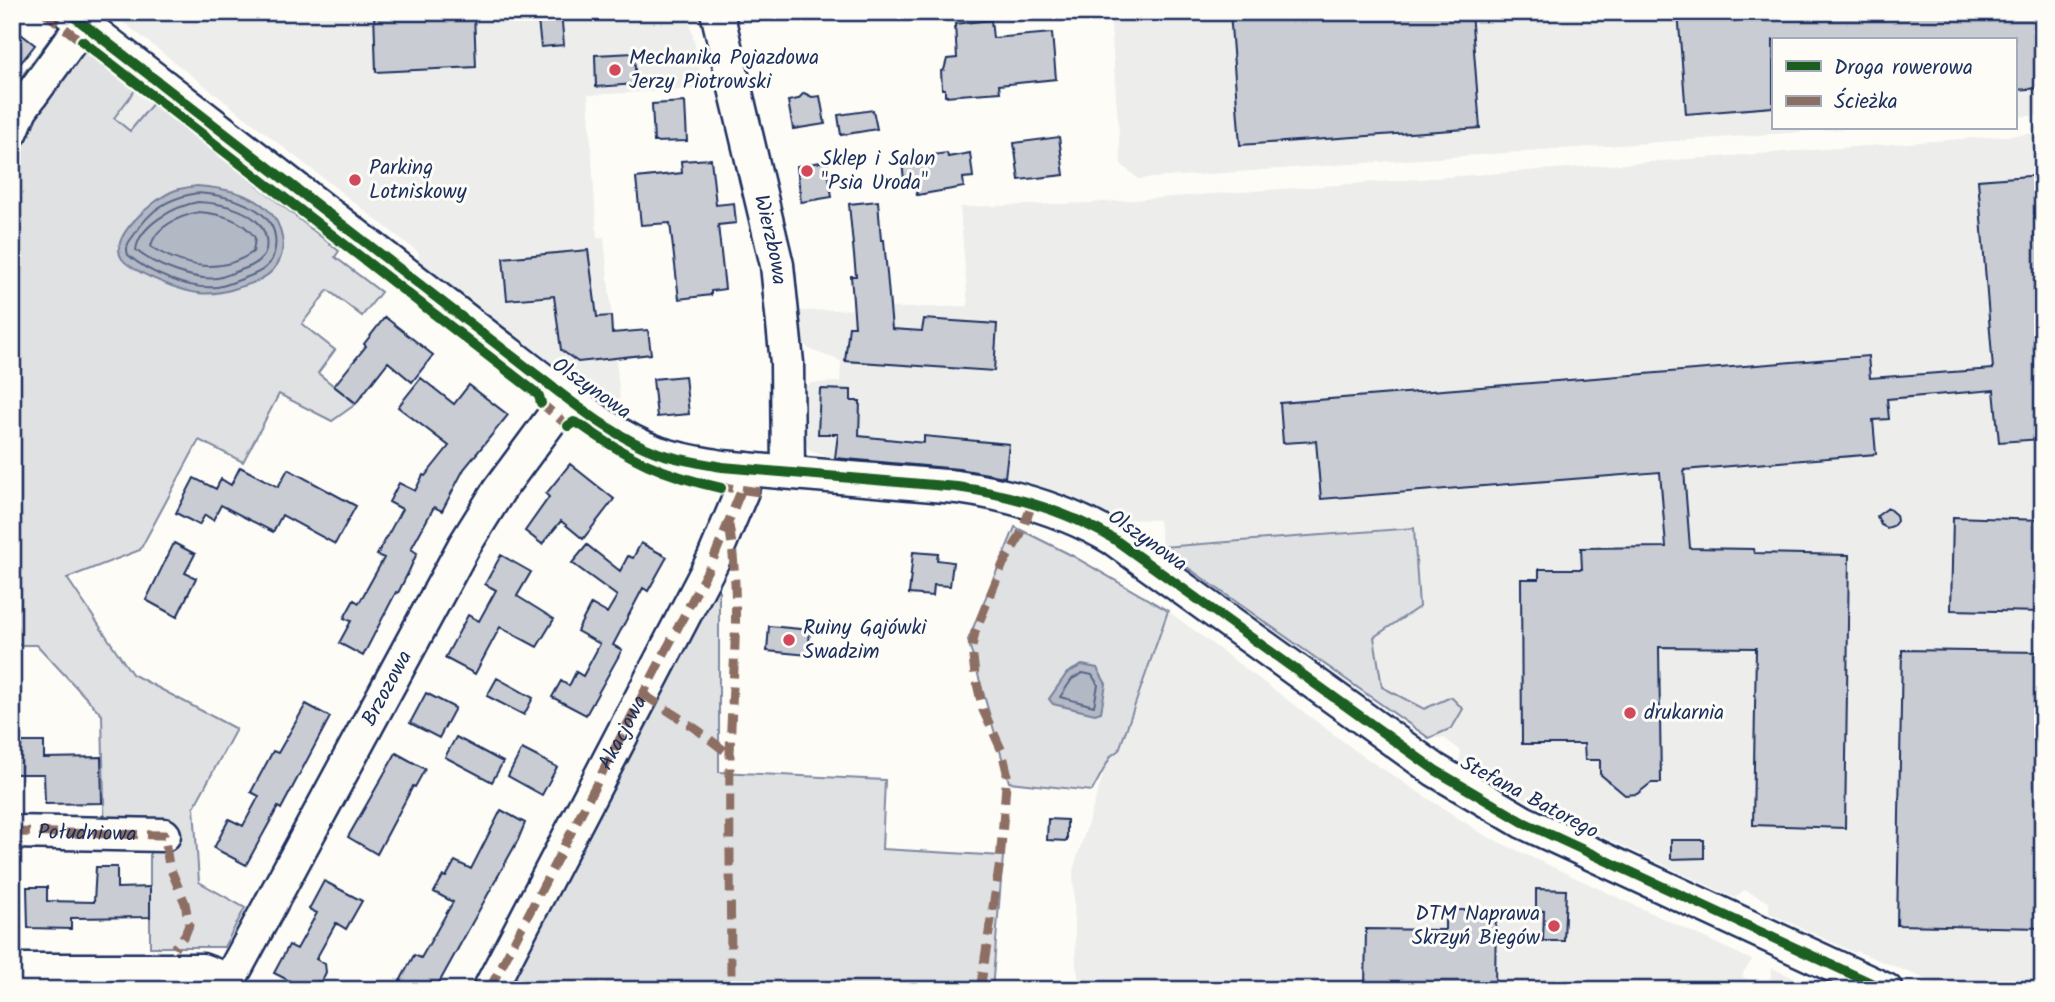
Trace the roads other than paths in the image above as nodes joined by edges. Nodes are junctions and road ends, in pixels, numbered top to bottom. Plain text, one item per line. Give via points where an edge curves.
1 (717, 12) edge
2 (75, 18) edge
3 (12, 131) edge
4 (567, 398) junction
5 (747, 469) junction
6 (788, 471) junction
7 (1183, 589) joint
8 (12, 832) edge
9 (164, 835) dead end
10 (12, 970) edge
11 (226, 985) edge
12 (489, 990) edge
13 (1886, 990) edge

1 - 6 street, Wierzbowa via 777,265 787,363
2 - 3 street
2 - 4 street, Olszynowa
4 - 5 street, Olszynowa via 601,423 657,453
4 - 11 street, Brzozowa via 464,546
5 - 6 street, Olszynowa
5 - 12 street, Akacjowa via 713,560
6 - 7 street, Olszynowa via 957,487 1033,502 1097,529
7 - 13 street, Stefana Batorego via 1435,770 1523,822
8 - 9 street, Południowa
10 - 11 street via 202,970

